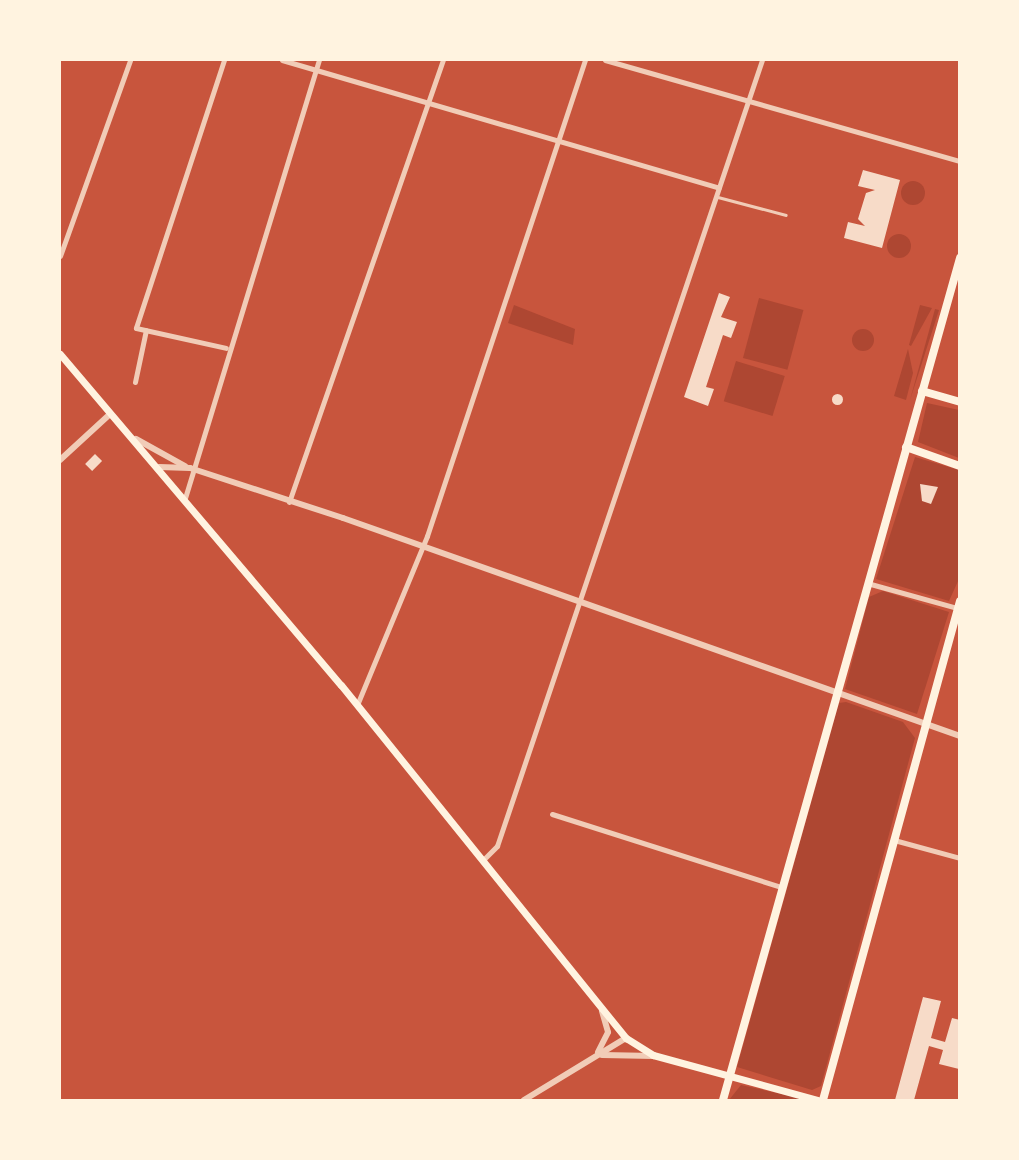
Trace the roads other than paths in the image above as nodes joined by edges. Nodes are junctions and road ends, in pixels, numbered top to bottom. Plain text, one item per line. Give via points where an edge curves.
1 (131, 60) edge
2 (224, 60) edge
3 (282, 60) edge
4 (319, 60) edge
5 (443, 60) edge
6 (585, 60) edge
7 (605, 60) edge
8 (762, 60) edge
9 (316, 70) junction
10 (428, 102) junction
11 (748, 102) junction
12 (557, 142) junction
13 (960, 161) edge
14 (719, 188) junction
15 (717, 196) junction
16 (786, 215) dead end
17 (60, 256) edge
18 (960, 258) edge
19 (146, 330) junction
20 (226, 348) junction
21 (60, 354) edge
22 (135, 382) dead end
23 (922, 391) junction
24 (960, 402) edge
25 (110, 414) junction
26 (136, 439) junction
27 (906, 447) junction
28 (60, 460) edge
29 (960, 466) edge
30 (159, 467) junction
31 (190, 468) junction
32 (185, 498) junction
33 (289, 502) junction
34 (423, 547) junction
35 (867, 583) junction
36 (958, 605) edge
37 (580, 606) junction
38 (835, 694) junction
39 (357, 705) junction
40 (926, 724) junction
41 (960, 736) edge
42 (552, 814) dead end
43 (894, 840) junction
44 (960, 858) edge
45 (483, 860) junction
46 (780, 887) junction
47 (600, 1006) junction
48 (626, 1038) junction
49 (660, 1057) junction
50 (594, 1058) junction
51 (728, 1077) junction
52 (524, 1101) edge
53 (723, 1101) edge
54 (818, 1101) edge
55 (823, 1101) edge

1 - 17 street
2 - 19 street via 136,328
3 - 9 street
4 - 9 street
5 - 10 street
6 - 12 street
7 - 11 street
8 - 11 street
9 - 10 street
9 - 20 street
10 - 12 street
10 - 33 street
11 - 13 street
11 - 14 street
12 - 14 street
12 - 34 street
14 - 15 street
15 - 16 lane
15 - 37 street
18 - 23 main road
19 - 20 street
19 - 22 street
20 - 31 street
21 - 25 main road
23 - 24 main road
23 - 27 main road
25 - 26 main road
25 - 28 street
26 - 30 main road
26 - 31 street
27 - 29 main road
27 - 35 main road
30 - 31 street
30 - 32 main road
31 - 32 street
31 - 33 street
32 - 39 main road
33 - 34 street
34 - 37 street
34 - 39 street
35 - 36 street
35 - 38 main road
36 - 40 main road
37 - 38 street
37 - 45 street via 497,846
38 - 40 street
38 - 46 main road
39 - 45 main road
40 - 41 street
40 - 43 main road
42 - 46 street
43 - 44 street
43 - 55 main road
45 - 47 main road
46 - 51 main road
47 - 48 main road
47 - 50 street via 608,1032
48 - 49 main road
48 - 50 street
49 - 50 street via 624,1052
49 - 51 main road
50 - 52 street
51 - 53 main road
51 - 54 main road

